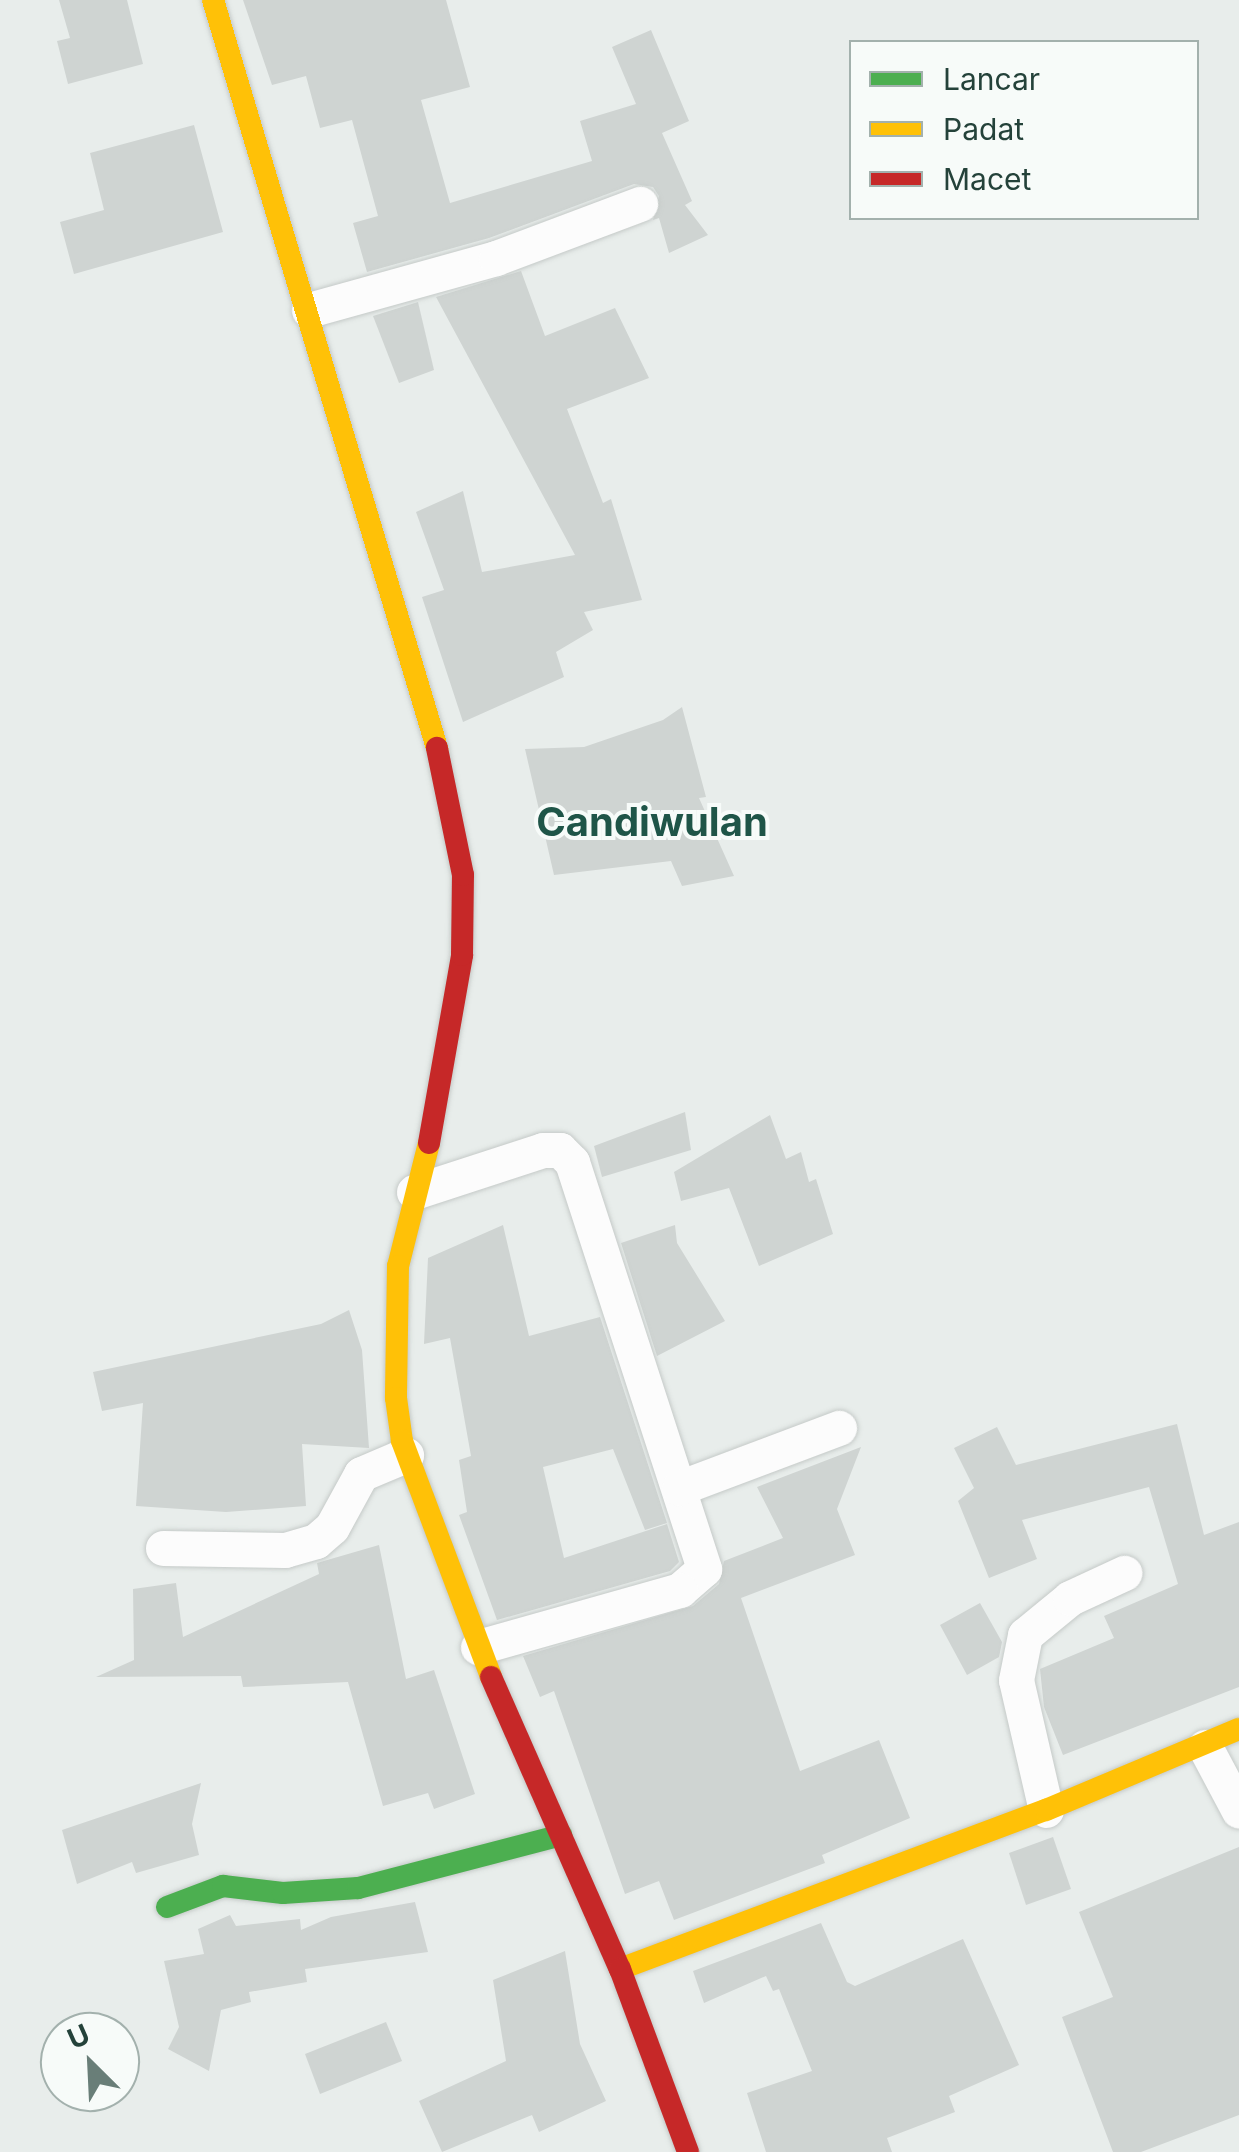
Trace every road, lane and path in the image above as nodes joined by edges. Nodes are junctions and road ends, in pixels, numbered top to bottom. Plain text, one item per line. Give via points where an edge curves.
1 (214, 0) edge
2 (640, 204) dead end
3 (309, 310) junction
4 (414, 1192) junction
5 (839, 1428) dead end
6 (406, 1455) junction
7 (679, 1488) junction
8 (163, 1548) dead end
9 (1124, 1573) dead end
10 (478, 1647) junction
11 (1239, 1729) edge
12 (1205, 1746) junction
13 (1046, 1810) junction
14 (1239, 1810) edge
15 (561, 1834) junction
16 (166, 1907) dead end
17 (620, 1969) junction
18 (688, 2152) edge

1 - 3 street
2 - 3 street via 496,258
3 - 4 street via 447,784 463,875 462,955 435,1117
4 - 6 street via 398,1266 396,1398
4 - 7 street via 560,1150 572,1162
5 - 7 street
6 - 8 street via 361,1474 316,1541 285,1550
6 - 10 street
7 - 10 street via 704,1570 697,1581
9 - 13 street via 1070,1598 1024,1636 1016,1680
10 - 15 street
11 - 12 street
12 - 13 street
12 - 14 street
13 - 17 street
15 - 16 street via 358,1888 283,1893 223,1886
15 - 17 street
17 - 18 street

